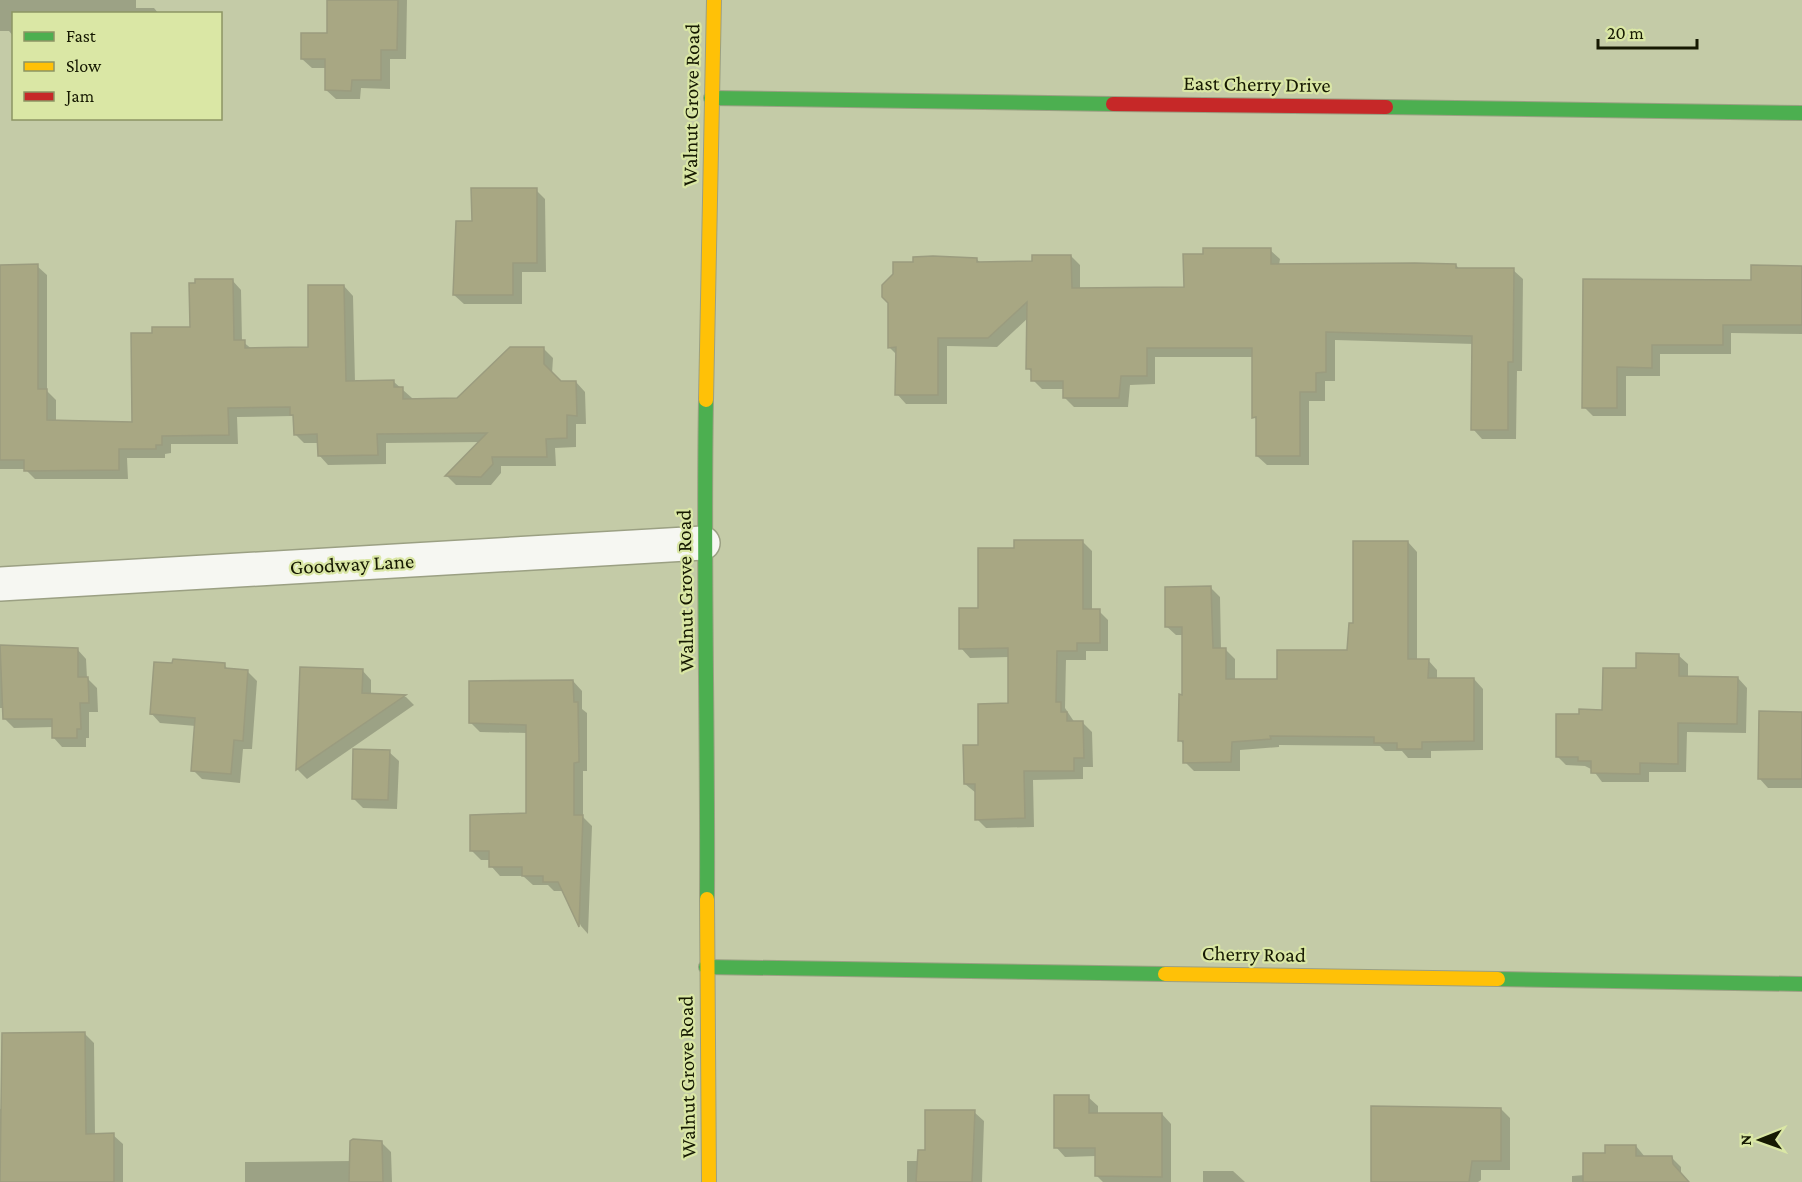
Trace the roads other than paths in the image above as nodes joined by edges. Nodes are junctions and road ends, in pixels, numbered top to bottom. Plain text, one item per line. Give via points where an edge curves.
1 (714, 0) edge
2 (711, 98) junction
3 (1802, 113) edge
4 (703, 543) junction
5 (0, 584) edge
6 (706, 967) junction
7 (1802, 984) edge
8 (709, 1182) edge

1 - 2 street, Walnut Grove Road
2 - 3 street, East Cherry Drive
2 - 4 street, Walnut Grove Road
4 - 5 street, Goodway Lane
4 - 6 street, Walnut Grove Road via 708,730
6 - 7 street, Cherry Road
6 - 8 street, Walnut Grove Road

